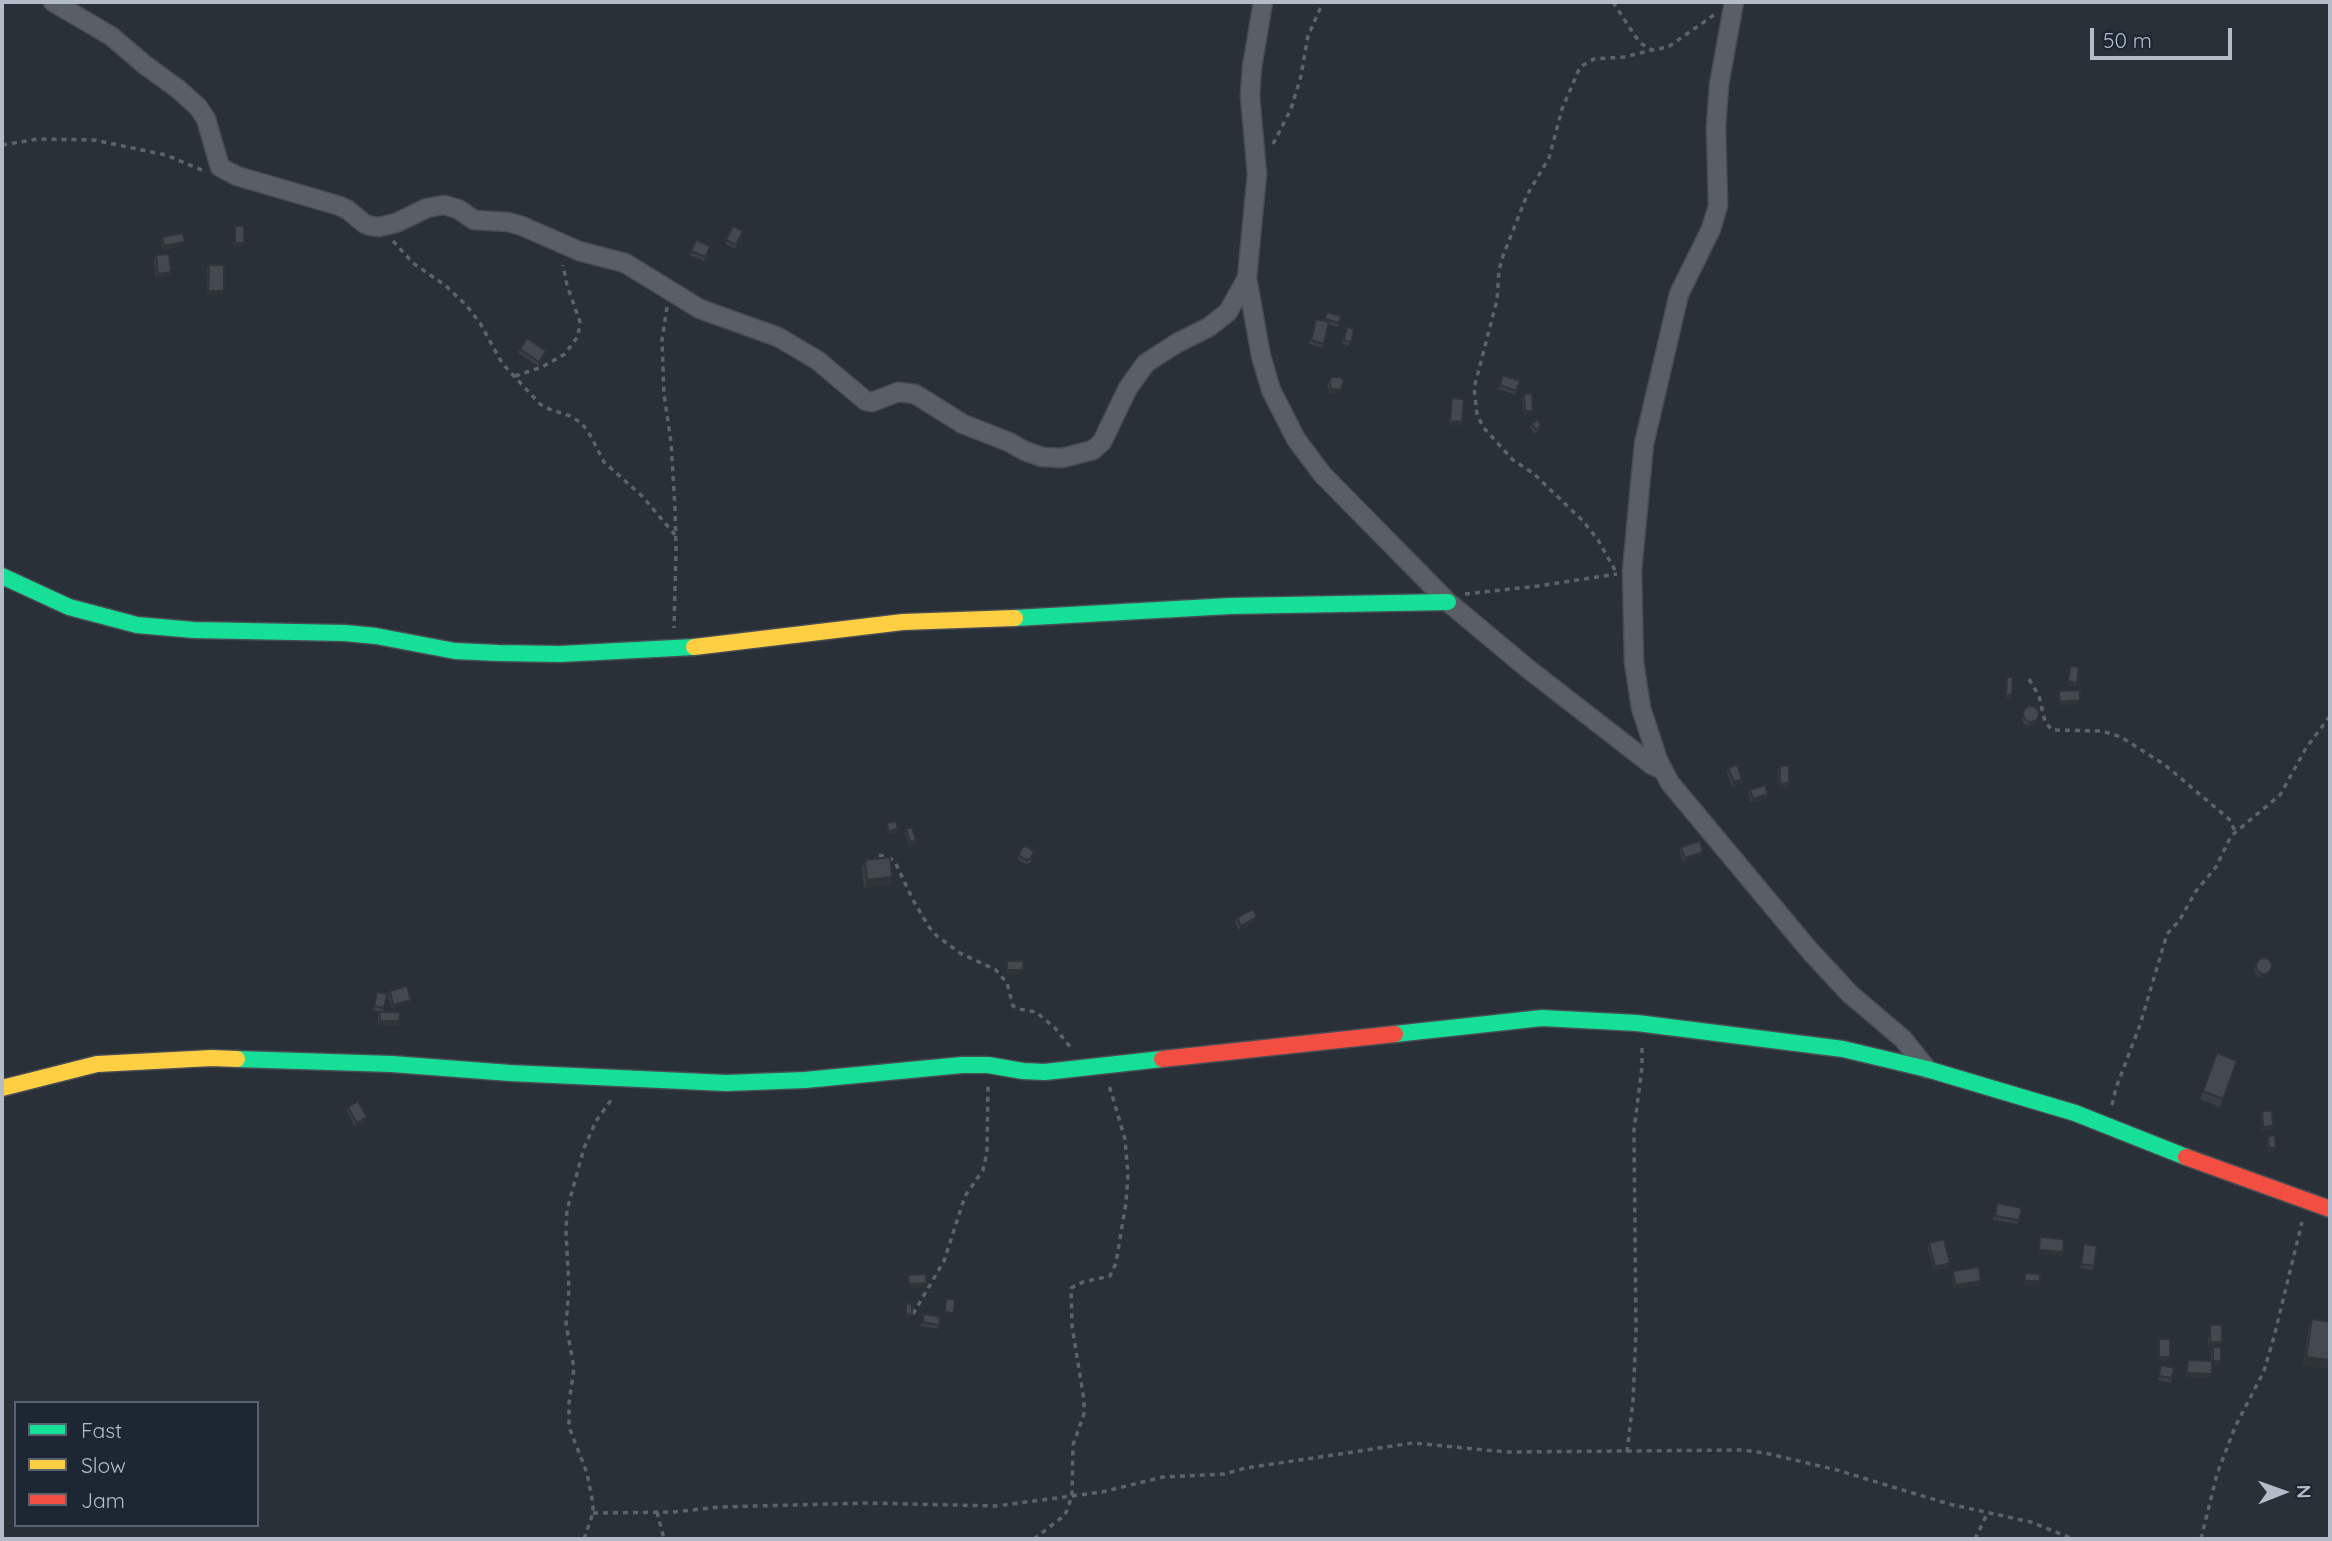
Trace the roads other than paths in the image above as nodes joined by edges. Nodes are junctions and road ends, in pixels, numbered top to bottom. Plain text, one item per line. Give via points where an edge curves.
1 (53, 2) edge
2 (1263, 2) edge
3 (1734, 2) edge
4 (1247, 278) junction
5 (2, 576) edge
6 (1448, 602) junction
7 (1663, 770) junction
8 (1927, 1069) junction
9 (2, 1088) edge
10 (2330, 1209) edge

1 - 4 street via 111,36 198,107 220,167 237,176 340,206 365,225 396,223 444,205 474,220 522,226 579,251 625,263 700,309 778,337 817,360 866,401 915,394 963,424 1042,457 1062,458 1093,450 1102,442 1128,387 1146,363 1228,312
2 - 4 street via 1250,96 1257,162
3 - 7 street via 1719,85 1718,206 1679,295 1649,418 1625,573 1642,708
4 - 6 street via 1271,390 1296,439 1322,474
5 - 6 street via 69,607 137,625 345,633 487,653 673,649 903,622 1230,606
6 - 7 street
7 - 8 street via 1810,951 1850,995 1903,1039
8 - 9 street via 1843,1049 1637,1023 1542,1018 1033,1072 988,1065 944,1066 764,1083 212,1058 97,1064
8 - 10 street via 2075,1113

